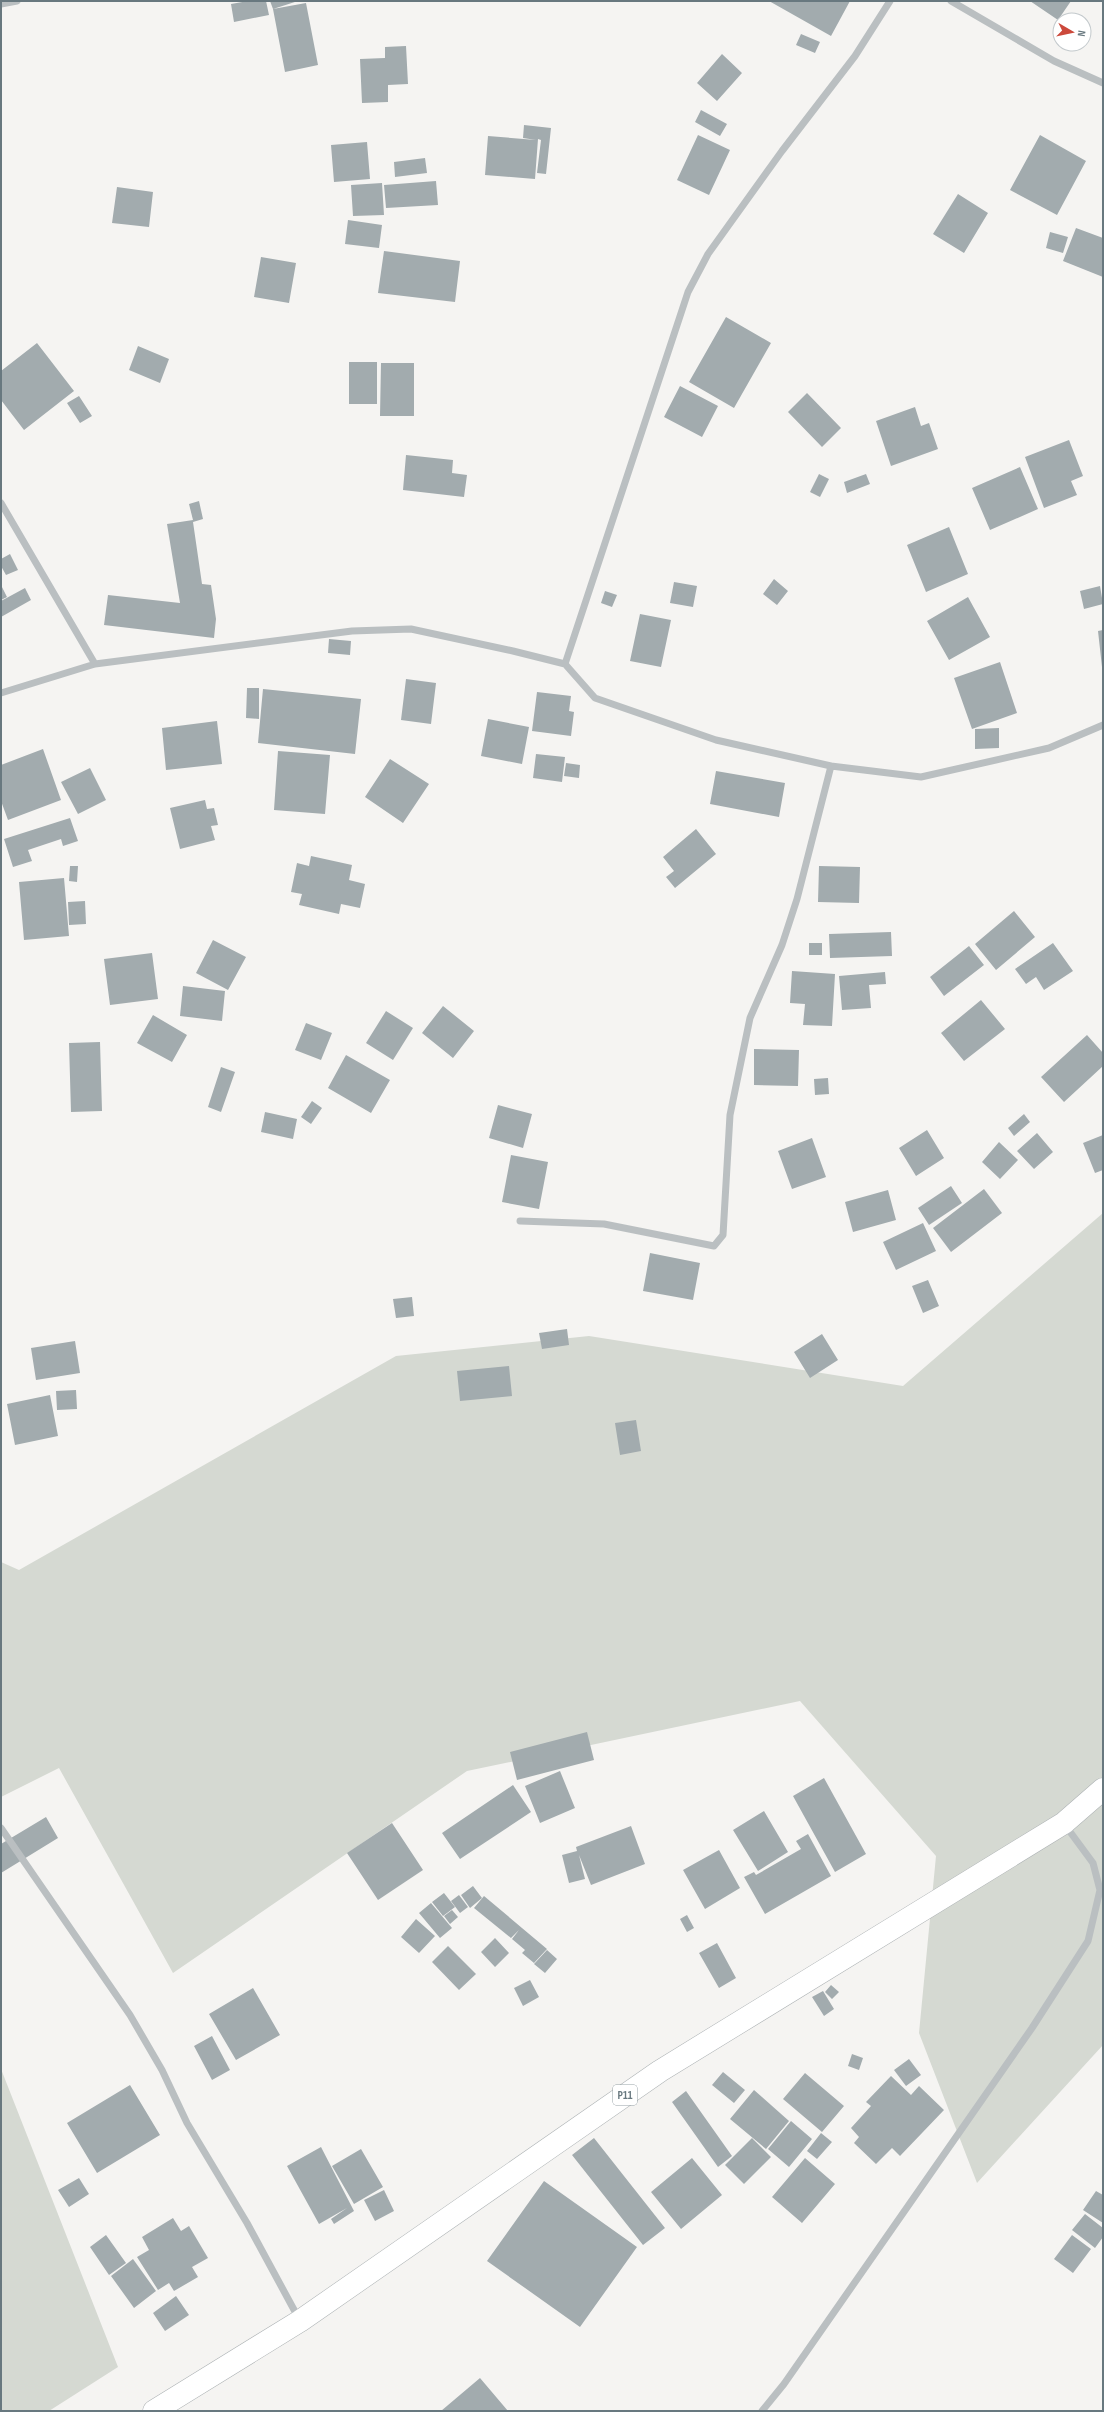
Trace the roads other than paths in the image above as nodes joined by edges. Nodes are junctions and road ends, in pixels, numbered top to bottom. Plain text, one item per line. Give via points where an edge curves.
1 (17, 1) edge
2 (890, 1) edge
3 (951, 1) edge
4 (1, 4) edge
5 (1103, 83) edge
6 (1, 503) edge
7 (95, 664) junction
8 (565, 664) junction
9 (1, 693) edge
10 (1103, 724) edge
11 (831, 766) junction
12 (520, 1221) dead end
13 (1103, 1789) edge
14 (1064, 1823) junction
15 (1, 1828) edge
16 (300, 2321) junction
17 (154, 2411) edge
18 (762, 2411) edge

1 - 4 street
2 - 8 street via 855,56 782,150 708,254 688,292
3 - 5 street via 1054,61
6 - 7 street
7 - 8 street via 352,630 411,629
7 - 9 street
8 - 11 street via 595,698 716,740
10 - 11 street via 1049,748 921,777
11 - 12 street via 797,899 782,945 750,1018 730,1115 723,1235 714,1246 604,1224
13 - 14 main road, P11
14 - 16 main road, P11 via 660,2071
14 - 18 street via 1093,1863 1100,1890 1088,1941 1032,2028 789,2377
15 - 16 street via 130,2015 162,2070 187,2123 247,2223
16 - 17 main road, P11

